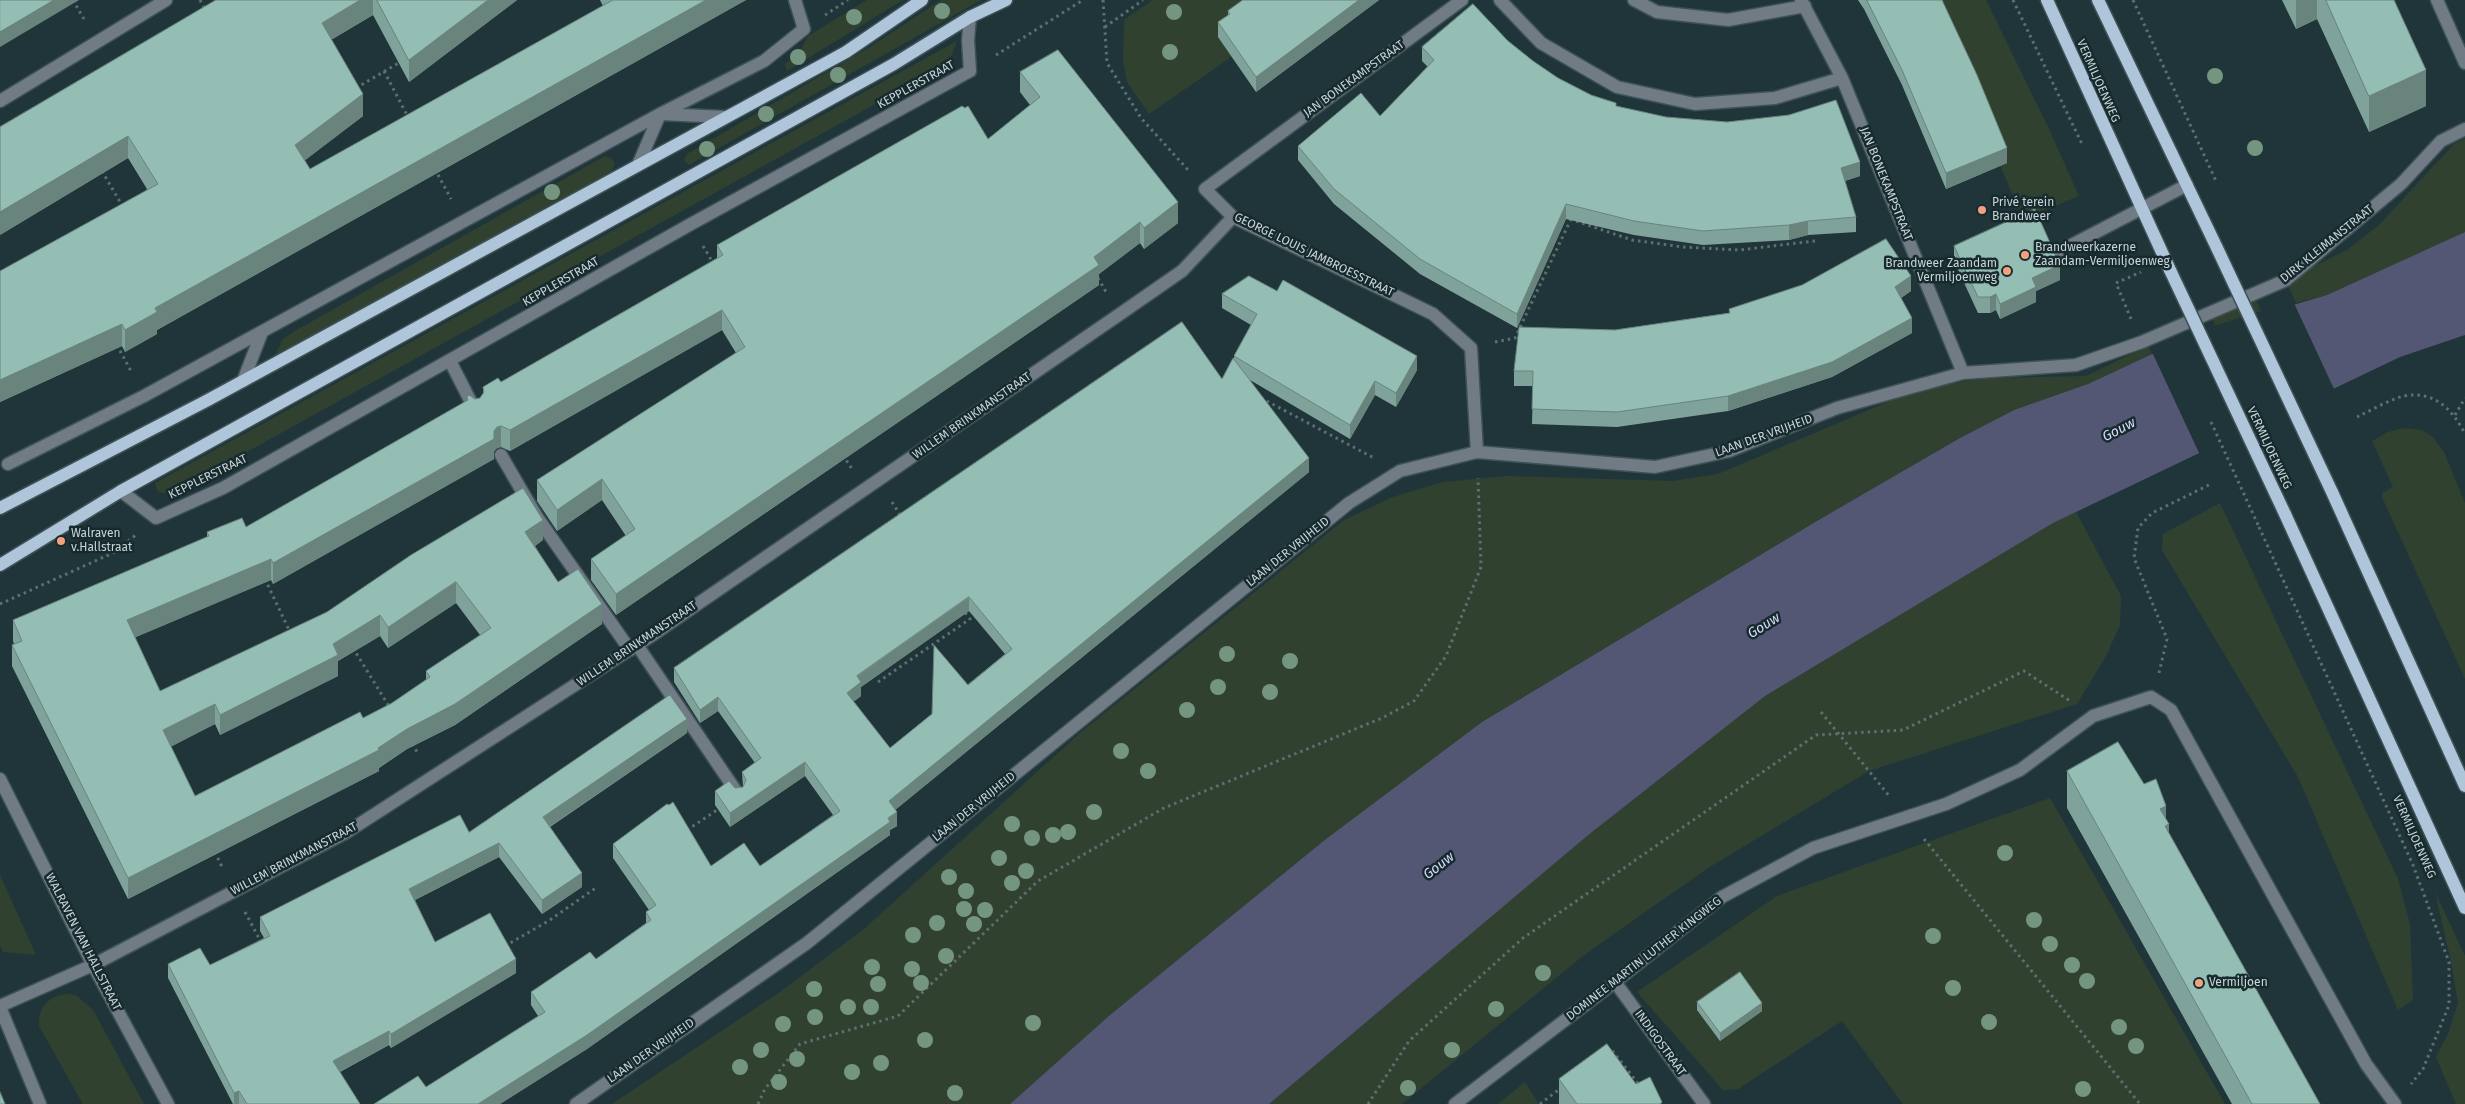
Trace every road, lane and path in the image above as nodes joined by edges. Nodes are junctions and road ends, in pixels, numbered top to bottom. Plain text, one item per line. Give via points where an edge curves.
1 (166, 0) edge
2 (200, 0) edge
3 (795, 0) edge
4 (922, 0) edge
5 (1006, 0) edge
6 (1083, 0) edge
7 (1103, 0) edge
8 (1143, 0) edge
9 (1462, 0) edge
10 (1500, 0) edge
11 (1634, 0) edge
12 (2013, 0) edge
13 (2047, 0) edge
14 (2098, 0) edge
15 (2134, 0) edge
16 (2437, 0) edge
17 (1803, 3) edge
18 (210, 17) edge
19 (970, 17) junction
20 (1104, 27) junction
21 (409, 57) edge
22 (2465, 63) edge
23 (384, 71) junction
24 (970, 71) junction
25 (1842, 78) junction
26 (355, 89) edge
27 (0, 101) edge
28 (660, 114) junction
29 (725, 117) junction
30 (412, 124) edge
31 (2465, 129) edge
32 (2084, 150) dead end
33 (638, 165) junction
34 (99, 166) edge
35 (435, 168) edge
36 (2217, 183) dead end
37 (2187, 185) junction
38 (1205, 189) junction
39 (124, 208) edge
40 (2141, 209) junction
41 (1574, 210) edge
42 (1563, 216) edge
43 (1233, 217) junction
44 (1571, 219) junction
45 (463, 221) junction
46 (691, 224) junction
47 (1815, 241) dead end
48 (2058, 252) dead end
49 (2137, 264) dead end
50 (715, 267) edge
51 (2141, 272) junction
52 (1095, 274) edge
53 (2143, 276) dead end
54 (1120, 314) junction
55 (2131, 318) dead end
56 (262, 332) junction
57 (2142, 342) joint
58 (117, 344) edge
59 (1471, 348) junction
60 (450, 361) junction
61 (1963, 373) junction
62 (243, 381) junction
63 (1253, 392) edge
64 (144, 396) junction
65 (1262, 397) junction
66 (2465, 398) edge
67 (1253, 403) edge
68 (476, 412) edge
69 (2455, 415) junction
70 (2357, 417) dead end
71 (2465, 434) edge
72 (838, 448) edge
73 (1478, 452) junction
74 (501, 455) dead end
75 (8, 464) dead end
76 (1400, 472) junction
77 (877, 481) junction
78 (2209, 485) dead end
79 (865, 489) junction
80 (121, 491) junction
81 (0, 508) edge
82 (156, 518) junction
83 (904, 522) edge
84 (2259, 527) dead end
85 (0, 565) edge
86 (262, 572) edge
87 (0, 604) edge
88 (959, 604) edge
89 (972, 606) edge
90 (964, 612) junction
91 (294, 640) edge
92 (353, 647) edge
93 (633, 648) junction
94 (878, 682) dead end
95 (2151, 697) junction
96 (393, 712) edge
97 (1821, 712) dead end
98 (2093, 716) junction
99 (1840, 734) junction
100 (408, 736) edge
101 (432, 778) junction
102 (0, 779) edge
103 (2465, 786) edge
104 (738, 794) joint
105 (1907, 817) junction
106 (682, 834) edge
107 (212, 846) edge
108 (598, 888) dead end
109 (234, 891) junction
110 (2465, 908) edge
111 (499, 950) edge
112 (266, 951) edge
113 (93, 965) junction
114 (1615, 982) junction
115 (0, 1007) edge
116 (1603, 1055) edge
117 (1564, 1086) edge
118 (1642, 1088) edge
119 (40, 1104) edge
120 (168, 1104) edge
121 (576, 1104) edge
122 (758, 1104) edge
123 (1368, 1104) edge
124 (1455, 1104) edge
125 (1540, 1104) edge
126 (1704, 1104) edge
127 (2140, 1104) edge
128 (2394, 1104) edge

1 - 27 street
2 - 18 path
3 - 28 street via 804,29 764,61
4 - 29 main road via 846,52
5 - 19 main road
6 - 24 path
7 - 20 path
8 - 20 path
9 - 38 street, JAN BONEKAMPSTRAAT
10 - 25 street via 1541,43 1617,87 1695,104 1775,98
11 - 17 street via 1657,12 1728,20
12 - 32 path
13 - 40 main road, VERMILJOENWEG
14 - 37 main road
15 - 36 path
16 - 22 street
17 - 25 street, JAN BONEKAMPSTRAAT
19 - 24 street, KEPPLERSTRAAT
19 - 80 main road via 894,64
20 - 38 path via 1107,63 1141,118
21 - 23 path
23 - 26 path
23 - 30 path
24 - 46 street, KEPPLERSTRAAT
25 - 61 street, JAN BONEKAMPSTRAAT
28 - 29 street
28 - 33 street
28 - 45 street
29 - 33 main road
31 - 57 street, DIRK KLEIMANSTRAAT via 2441,141 2401,184 2286,280
33 - 62 main road
34 - 39 path
35 - 45 path
37 - 40 street
37 - 103 main road, bridge via 2332,492
38 - 43 street, GEORGE LOUIS JAMBROESSTRAAT
40 - 48 street
40 - 110 main road, VERMILJOENWEG, bridge via 2286,514
41 - 44 path
42 - 44 path
43 - 54 street, WILLEM BRINKMANSTRAAT via 1182,271
43 - 59 street, GEORGE LOUIS JAMBROESSTRAAT via 1433,314
44 - 47 path via 1632,240 1684,246 1739,250
44 - 59 path via 1515,338
45 - 56 street
46 - 50 path
46 - 60 street, KEPPLERSTRAAT
49 - 51 path
51 - 53 path
51 - 55 path via 2116,283
52 - 54 path
54 - 77 street, WILLEM BRINKMANSTRAAT
56 - 62 street
56 - 64 street
57 - 61 street, LAAN DER VRIJHEID via 2076,365
58 - 64 path
59 - 73 street
60 - 68 street
60 - 82 street, KEPPLERSTRAAT via 223,488
61 - 73 street, LAAN DER VRIJHEID via 1837,408 1729,451 1655,467
62 - 81 main road
63 - 65 path
64 - 75 street
65 - 67 path
65 - 76 path
66 - 69 path
69 - 70 path via 2432,398 2404,396
69 - 71 path
72 - 79 path
73 - 76 street, LAAN DER VRIJHEID
73 - 122 path via 1481,566 1446,656 1414,701 1382,718 1164,808 1038,881 898,1016 800,1044 765,1089
74 - 93 street via 537,517
76 - 121 street, LAAN DER VRIJHEID via 1349,503 807,943
77 - 79 street, WILLEM BRINKMANSTRAAT
77 - 83 path
78 - 95 path via 2152,514 2138,528 2134,558 2167,639 2164,660
79 - 93 street, WILLEM BRINKMANSTRAAT
80 - 82 street
80 - 85 main road
82 - 87 path via 115,552
84 - 128 path, VERMILJOENWEG via 2412,865 2449,962 2449,1005 2423,1069
86 - 91 path
88 - 90 path
89 - 90 path
90 - 94 path via 970,619
92 - 96 path
93 - 101 street, WILLEM BRINKMANSTRAAT
93 - 104 street
95 - 98 street, DOMINEE MARTIN LUTHER KINGWEG
95 - 128 street via 2171,710 2366,1064
97 - 99 path
98 - 99 path via 2024,671 1904,730
98 - 105 street, DOMINEE MARTIN LUTHER KINGWEG via 2020,770 1946,804
99 - 105 path
99 - 123 path via 1816,735 1523,938 1409,1041
100 - 101 path
101 - 109 street, WILLEM BRINKMANSTRAAT via 347,832
102 - 113 street, WALRAVEN VAN HALLSTRAAT
104 - 106 path
105 - 114 street, DOMINEE MARTIN LUTHER KINGWEG via 1813,848 1722,897
105 - 127 path
107 - 109 path
108 - 111 path
109 - 112 path
109 - 113 street, WILLEM BRINKMANSTRAAT
113 - 115 street, WILLEM BRINKMANSTRAAT
113 - 120 street, WALRAVEN VAN HALLSTRAAT
114 - 124 street, DOMINEE MARTIN LUTHER KINGWEG
114 - 126 street, INDIGOSTRAAT
115 - 119 street
116 - 118 path via 1611,1049
117 - 125 path

